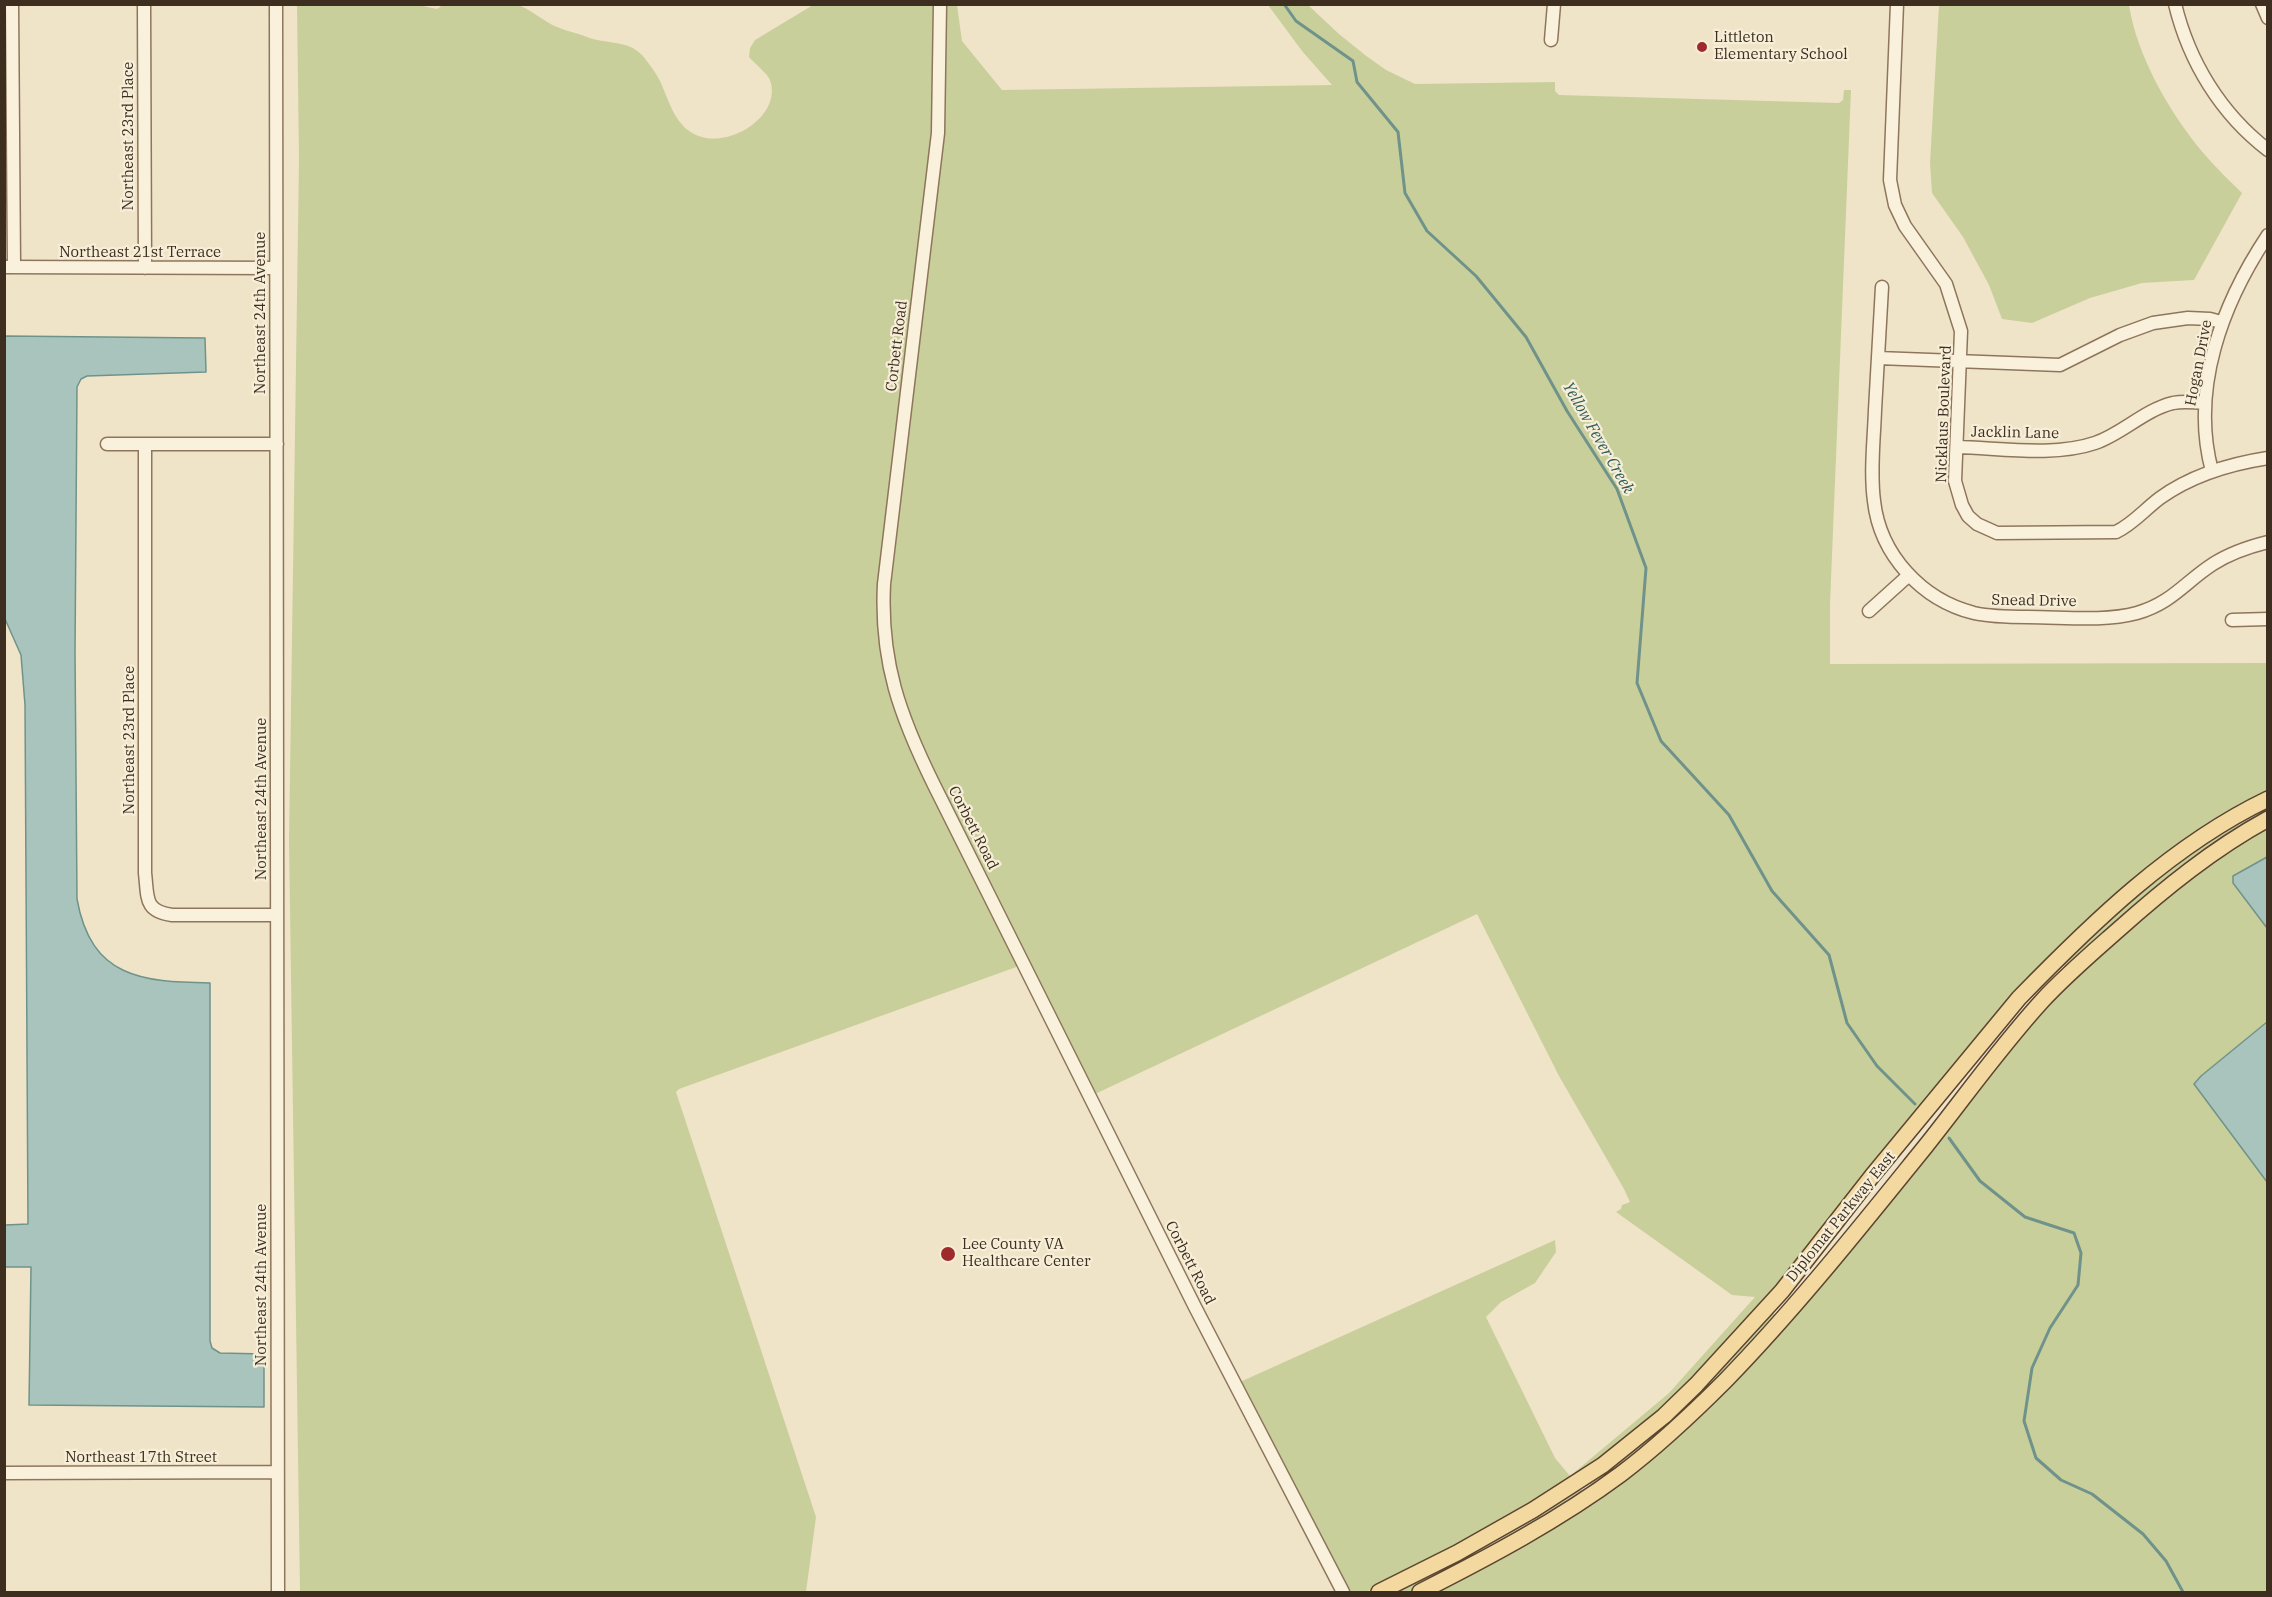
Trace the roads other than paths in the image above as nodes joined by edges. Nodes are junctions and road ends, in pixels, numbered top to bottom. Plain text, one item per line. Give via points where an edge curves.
1 (12, 4) edge
2 (144, 4) edge
3 (276, 4) edge
4 (940, 4) edge
5 (1554, 4) edge
6 (1897, 4) edge
7 (2175, 4) edge
8 (2262, 4) edge
9 (2268, 18) edge
10 (1551, 40) dead end
11 (2268, 150) edge
12 (2268, 235) edge
13 (9, 267) edge
14 (144, 268) junction
15 (276, 268) junction
16 (1882, 287) dead end
17 (2221, 322) junction
18 (1878, 358) junction
19 (1961, 362) junction
20 (2205, 403) junction
21 (107, 444) dead end
22 (277, 444) junction
23 (145, 445) junction
24 (1957, 447) junction
25 (2268, 458) edge
26 (2212, 471) junction
27 (2268, 542) edge
28 (1909, 575) junction
29 (1869, 611) dead end
30 (2268, 619) edge
31 (2232, 620) dead end
32 (2268, 799) edge
33 (2268, 819) edge
34 (277, 915) junction
35 (2054, 964) junction
36 (2067, 976) junction
37 (1775, 1299) junction
38 (1789, 1310) junction
39 (277, 1472) junction
40 (4, 1473) edge
41 (1581, 1479) junction
42 (1590, 1495) junction
43 (278, 1593) edge
44 (1343, 1593) edge
45 (1379, 1593) edge
46 (1420, 1593) edge

1 - 13 street
2 - 14 street, Northeast 23rd Place
3 - 15 street, Northeast 24th Avenue
4 - 44 street, Corbett Road via 938,133 884,584 883,624 891,678 934,785
5 - 10 street
6 - 19 street, Nicklaus Boulevard via 1889,168 1892,193 1905,226 1948,290 1961,331
7 - 11 street via 2183,35 2201,73 2236,122
8 - 9 street
12 - 17 street, Hogan Drive via 2242,276
13 - 14 street, Northeast 21st Terrace
14 - 15 street, Northeast 21st Terrace
15 - 22 street, Northeast 24th Avenue
16 - 18 street, Snead Drive
17 - 19 street via 2188,318 2152,323 2060,365
17 - 20 street, Hogan Drive
18 - 19 street
18 - 28 street, Snead Drive via 1874,502 1888,546
19 - 24 street, Nicklaus Boulevard
20 - 24 street, Jacklin Lane via 2164,406 2106,438 2076,448
20 - 26 street, Hogan Drive via 2205,439
21 - 23 street
22 - 23 street
22 - 34 street, Northeast 24th Avenue
23 - 34 street, Northeast 23rd Place via 145,873 149,904 158,913 172,915
24 - 26 street, Nicklaus Boulevard via 1955,481 1962,505 1977,524 1997,533 2116,532 2170,491
25 - 26 street, Nicklaus Boulevard
27 - 28 street, Snead Drive via 2224,557 2160,604 2112,617 2000,617 1976,613 1934,596
28 - 29 street
30 - 31 street
32 - 35 main road, Diplomat Parkway East via 2184,850 2137,887
33 - 36 main road, Diplomat Parkway East via 2166,888
34 - 39 street, Northeast 24th Avenue
35 - 36 main road
35 - 37 main road, Diplomat Parkway East via 1990,1033
36 - 38 main road, Diplomat Parkway East via 2022,1024
37 - 38 main road
37 - 41 main road, Diplomat Parkway East via 1664,1416
38 - 42 main road, Diplomat Parkway East via 1725,1381 1666,1438
39 - 40 street, Northeast 17th Street
39 - 43 street, Northeast 24th Avenue
41 - 42 main road
41 - 45 main road, Diplomat Parkway East via 1457,1553
42 - 46 main road, Diplomat Parkway East

